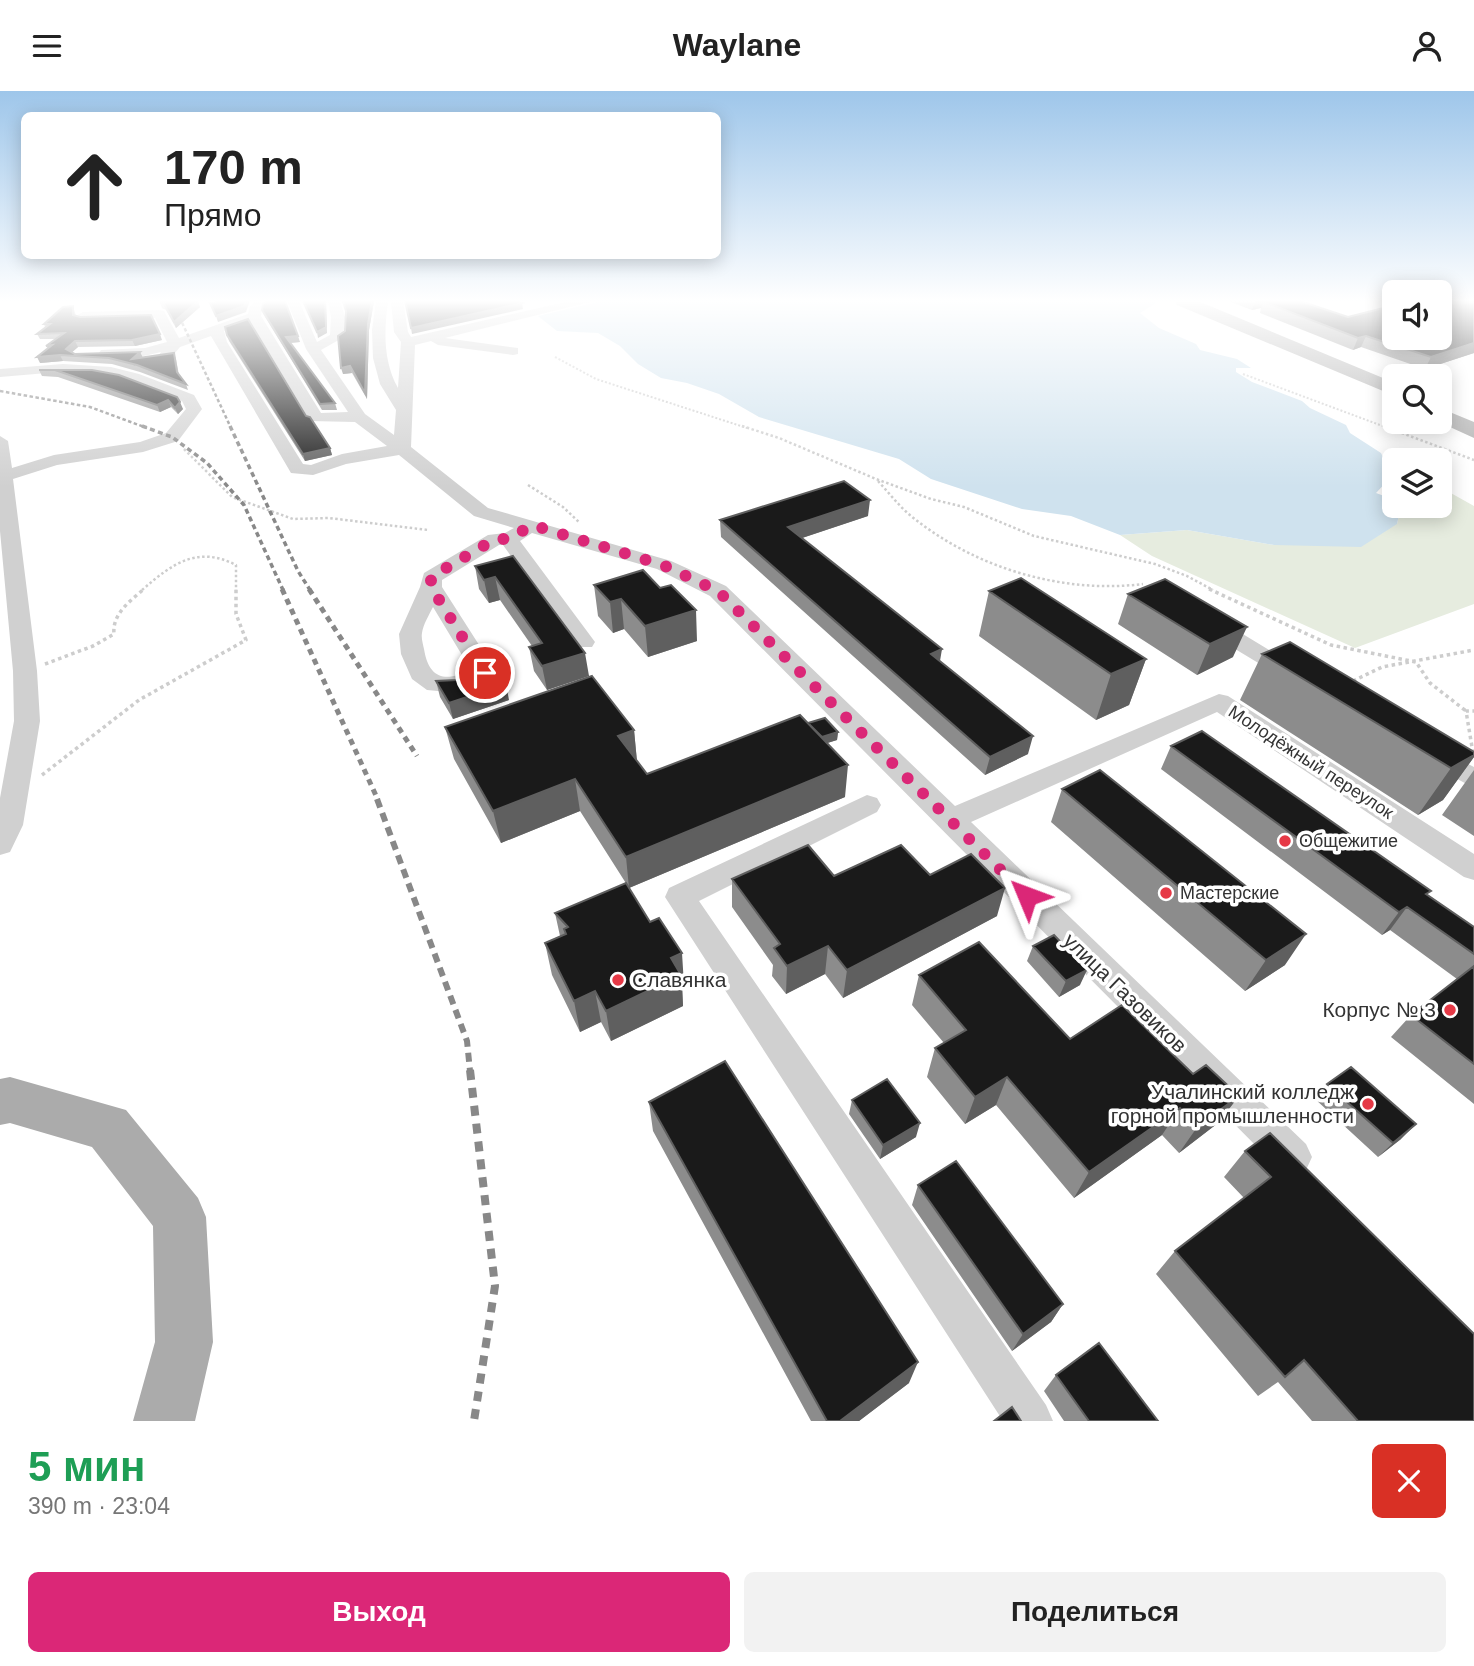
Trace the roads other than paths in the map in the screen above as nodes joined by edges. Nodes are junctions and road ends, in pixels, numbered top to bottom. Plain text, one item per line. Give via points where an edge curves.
1 (144, 363) edge
2 (151, 363) edge
3 (235, 363) edge
4 (283, 363) edge
5 (323, 363) edge
6 (381, 363) edge
7 (411, 363) edge
8 (1331, 363) edge
9 (0, 373) edge
10 (130, 376) junction
11 (1382, 385) edge
12 (160, 390) junction
13 (404, 409) junction
14 (359, 417) junction
15 (1452, 420) edge
16 (1474, 431) edge
17 (1, 445) edge
18 (402, 449) junction
19 (5, 476) junction
20 (532, 525) junction
21 (509, 539) junction
22 (431, 587) dead end
23 (718, 591) joint
24 (1188, 611) edge
25 (584, 642) dead end
26 (1329, 694) edge
27 (1408, 740) edge
28 (1474, 779) edge
29 (867, 805) dead end
30 (949, 820) junction
31 (0, 844) edge
32 (1474, 869) edge
33 (0, 1102) edge
34 (1315, 1179) edge
35 (164, 1421) edge
36 (1030, 1421) edge

1 - 10 street
2 - 12 street
3 - 18 street via 297,469 313,470 342,459
4 - 14 street via 316,418
5 - 14 street
6 - 13 street
7 - 13 street
8 - 11 main road
9 - 10 street via 102,370
10 - 12 street
12 - 19 street via 188,398 194,409 172,437 54,460
13 - 18 street
14 - 18 street
15 - 16 main road
17 - 19 street
18 - 20 street via 481,512
19 - 31 street via 27,721 9,825
20 - 21 street
20 - 23 street via 663,565
21 - 22 street via 495,539 431,577
21 - 25 street
23 - 30 street, улица Газовиков
24 - 26 street
27 - 28 street
29 - 36 street via 680,897
30 - 32 street, Молодёжный переулок via 1219,702
30 - 34 street, улица Газовиков
33 - 35 main road via 10,1100 108,1127 179,1217 184,1342

